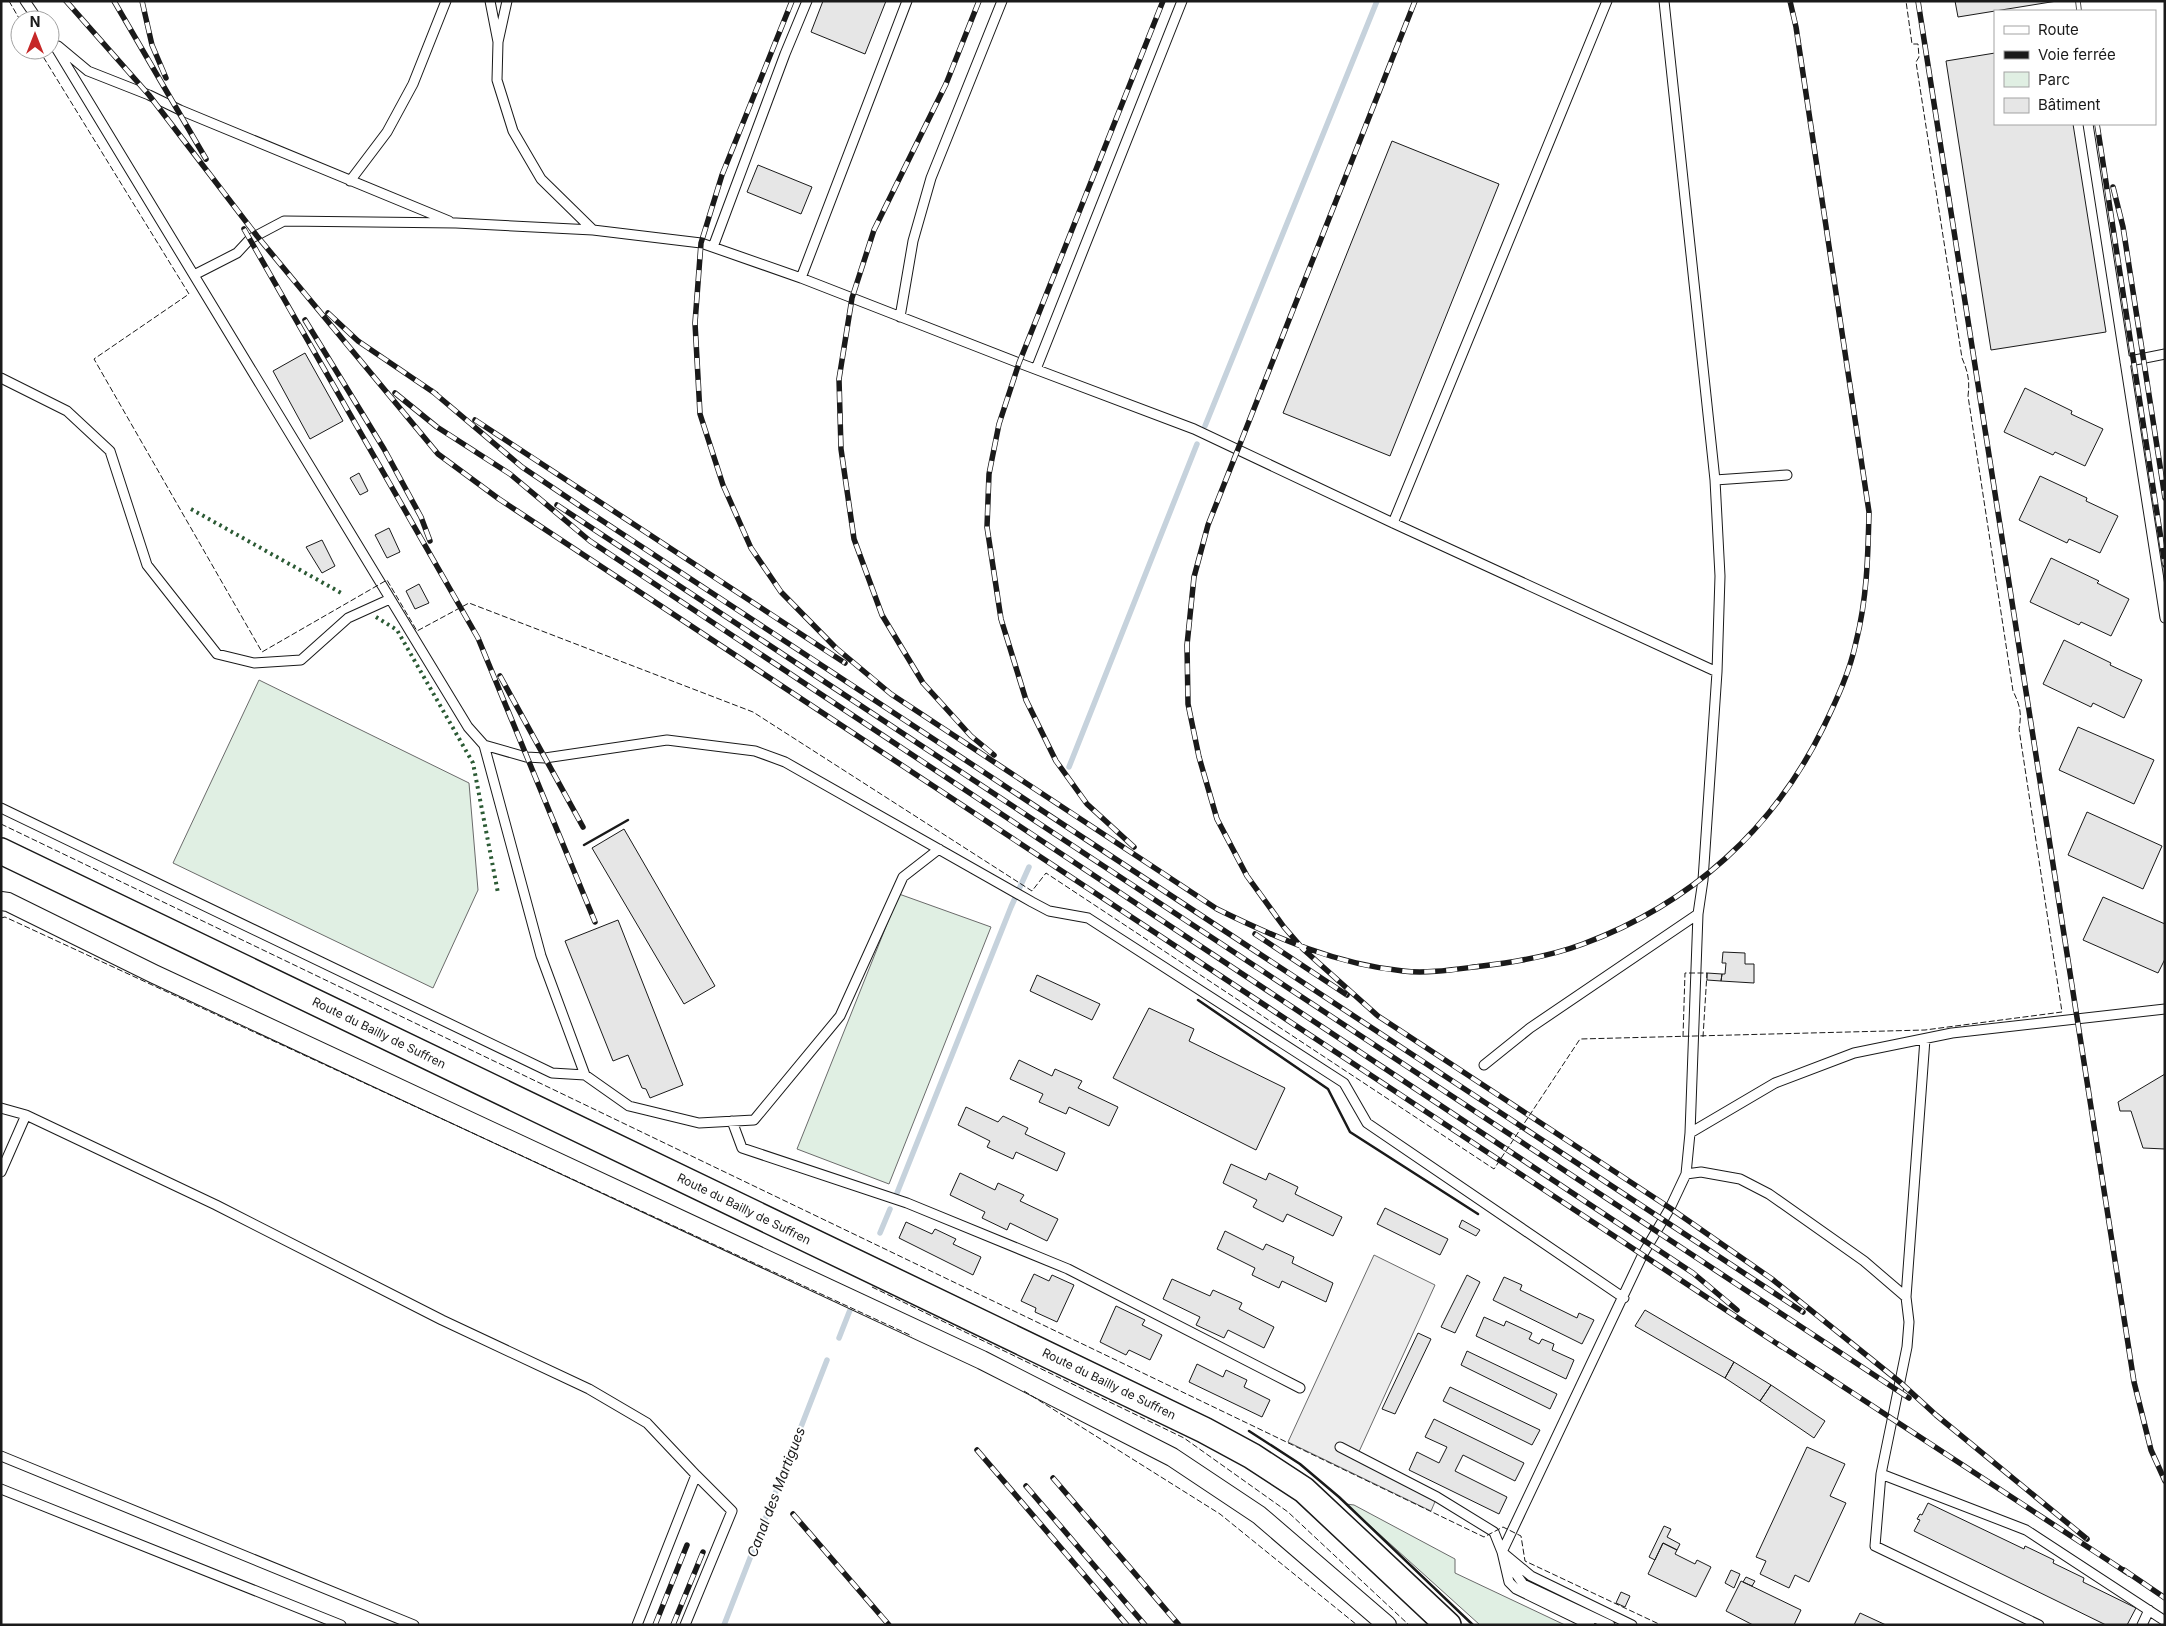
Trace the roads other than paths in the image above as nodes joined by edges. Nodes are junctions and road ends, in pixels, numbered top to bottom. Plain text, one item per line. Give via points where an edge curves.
1 (446, 1) edge
2 (490, 1) edge
3 (507, 1) edge
4 (807, 1) edge
5 (907, 1) edge
6 (1002, 1) edge
7 (1182, 1) edge
8 (1607, 1) edge
9 (1664, 1) edge
10 (498, 42) junction
11 (60, 48) edge
12 (60, 55) edge
13 (2088, 125) edge
14 (350, 181) junction
15 (456, 223) junction
16 (593, 230) junction
17 (713, 247) junction
18 (194, 276) junction
19 (801, 278) junction
20 (900, 317) junction
21 (2165, 354) edge
22 (2125, 362) junction
23 (1036, 369) junction
24 (1, 378) edge
25 (1787, 475) dead end
26 (1715, 480) junction
27 (1393, 523) junction
28 (390, 599) junction
29 (2165, 618) edge
30 (1717, 672) junction
31 (484, 745) junction
32 (1, 808) edge
33 (939, 849) junction
34 (1, 851) edge
35 (1, 901) edge
36 (1698, 914) junction
37 (2165, 1009) edge
38 (1925, 1039) junction
39 (1484, 1065) dead end
40 (585, 1075) junction
41 (1, 1108) edge
42 (26, 1115) junction
43 (732, 1121) junction
44 (1690, 1132) junction
45 (1, 1172) edge
46 (1686, 1174) junction
47 (1906, 1297) junction
48 (1624, 1298) junction
49 (1300, 1388) dead end
50 (1340, 1447) dead end
51 (1, 1456) edge
52 (1881, 1474) junction
53 (696, 1475) junction
54 (1, 1489) edge
55 (1502, 1552) junction
56 (2149, 1610) junction
57 (2165, 1621) edge
58 (341, 1625) edge
59 (414, 1625) edge
60 (637, 1625) edge
61 (685, 1625) edge
62 (1387, 1625) edge
63 (1448, 1625) edge
64 (1590, 1625) edge
65 (1610, 1625) edge
66 (1632, 1625) edge
67 (2039, 1625) edge
68 (2142, 1625) edge

1 - 14 lane via 413,84 387,132
2 - 10 lane
3 - 10 lane
4 - 17 lane
5 - 19 lane
6 - 20 lane via 931,178 913,241
7 - 23 lane
8 - 27 lane
9 - 26 lane
10 - 16 lane via 497,80 513,131 541,179
11 - 14 lane via 88,71
12 - 18 lane
13 - 22 lane
14 - 15 lane
15 - 16 lane
15 - 18 lane via 284,221 250,239 237,253
16 - 17 lane
17 - 19 lane
18 - 28 lane
19 - 20 lane
20 - 23 lane
21 - 22 lane
22 - 29 lane
23 - 27 lane via 1194,429
24 - 28 lane via 67,411 110,451 147,565 216,654 254,664 301,660 348,618
25 - 26 lane
26 - 30 lane via 1720,576
27 - 30 lane
28 - 31 lane via 468,727
30 - 36 lane
31 - 33 lane via 526,757 545,758 667,740 755,751 785,762
31 - 40 lane via 541,956
32 - 40 lane via 552,1073
33 - 43 lane via 903,877 840,1016 754,1120
33 - 48 lane via 1049,911 1088,918 1344,1083 1367,1123
34 - 63 main road, Route du Bailly de Suffren via 1204,1430 1304,1490
35 - 62 street via 858,1301 1172,1457 1259,1515
36 - 39 lane via 1530,1028
36 - 44 lane
37 - 38 lane via 1952,1033
38 - 44 lane via 1854,1053 1775,1083
38 - 47 lane
40 - 43 lane via 629,1106 699,1123
41 - 42 lane
42 - 45 lane
42 - 53 lane via 589,1389 646,1423
43 - 49 lane via 742,1148 907,1203 1068,1269
44 - 46 lane
46 - 47 lane via 1701,1172 1740,1179 1769,1194 1864,1262
46 - 48 lane via 1643,1254
47 - 52 lane via 1907,1347
48 - 55 lane
50 - 55 lane via 1437,1497 1494,1532
51 - 59 lane
52 - 56 lane via 2026,1530
52 - 67 lane via 1875,1546
53 - 60 lane
53 - 61 lane via 732,1511
54 - 58 lane
55 - 64 lane via 1509,1582 1516,1589
55 - 65 lane via 1523,1584
55 - 66 lane via 1531,1576
56 - 57 lane
56 - 68 lane

